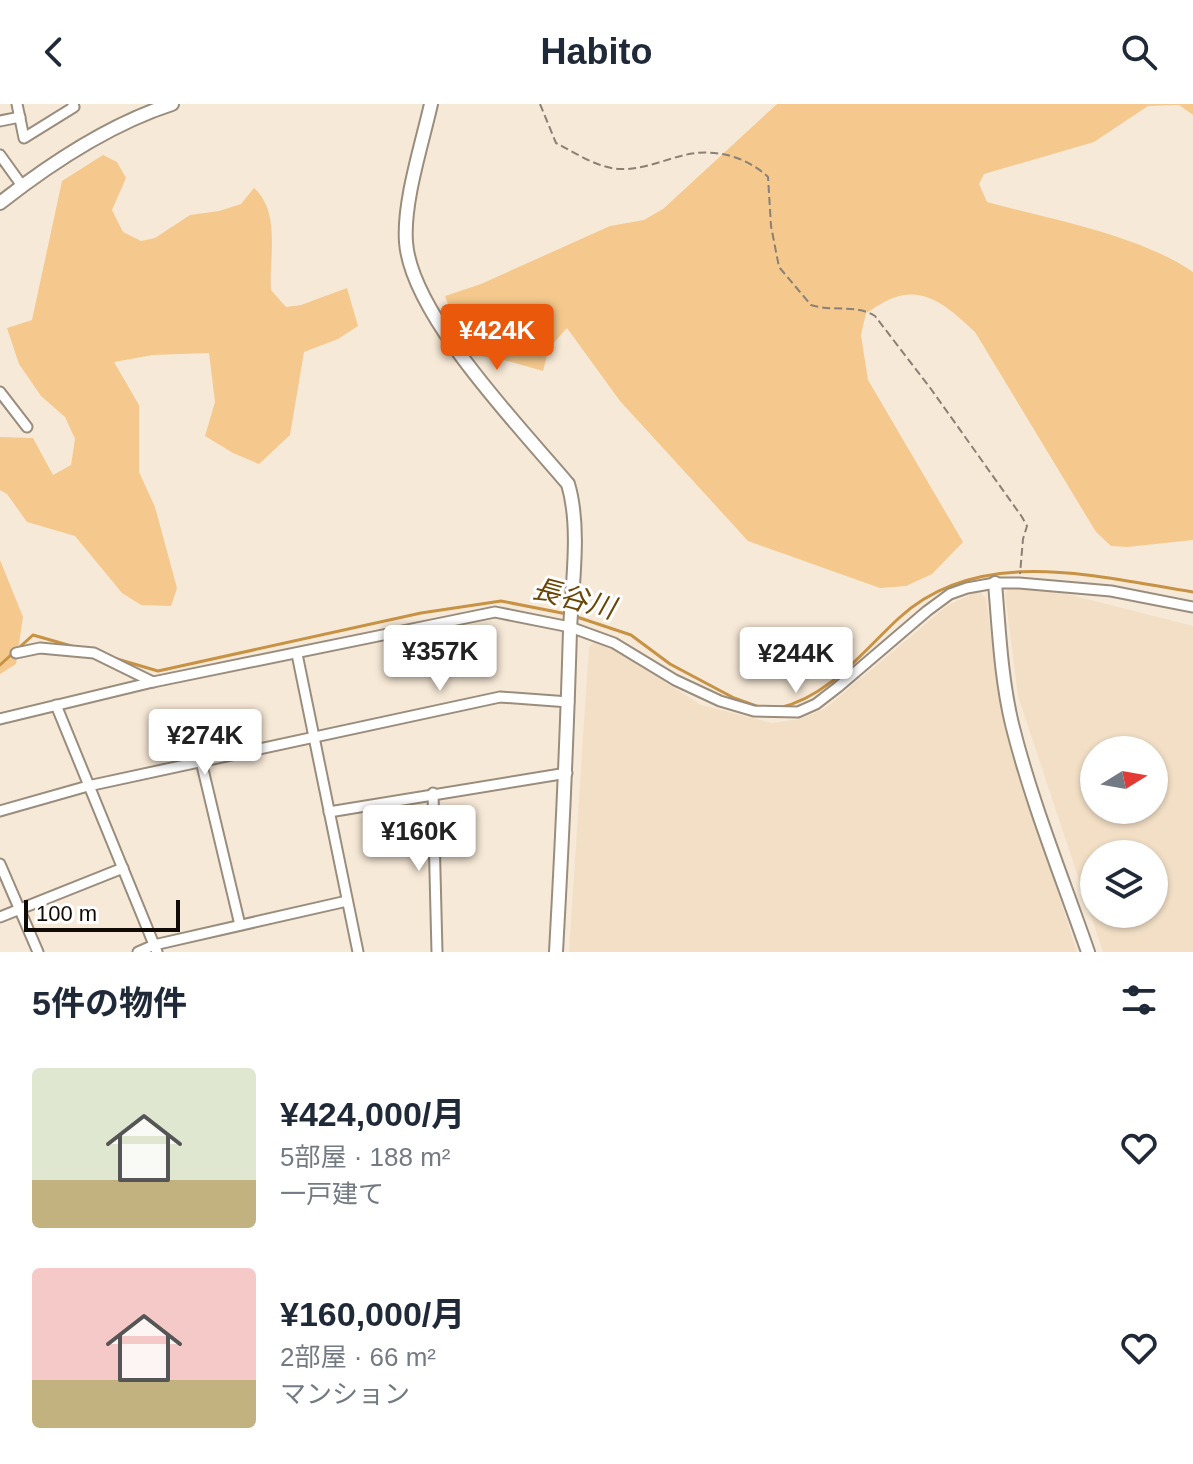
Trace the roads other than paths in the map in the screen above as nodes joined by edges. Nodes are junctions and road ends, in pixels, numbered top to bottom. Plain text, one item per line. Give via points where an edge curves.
1 (17, 104) edge
2 (73, 104) edge
3 (172, 104) edge
4 (431, 104) edge
5 (20, 117) junction
6 (0, 121) edge
7 (0, 156) edge
8 (23, 187) junction
9 (0, 203) edge
10 (0, 392) edge
11 (27, 427) dead end
12 (995, 583) junction
13 (1193, 607) edge
14 (570, 627) junction
15 (16, 653) dead end
16 (297, 654) junction
17 (153, 682) junction
18 (569, 702) junction
19 (56, 705) junction
20 (0, 719) edge
21 (314, 737) junction
22 (201, 761) junction
23 (567, 773) junction
24 (88, 786) junction
25 (433, 793) junction
26 (0, 811) edge
27 (329, 812) junction
28 (0, 864) edge
29 (123, 868) junction
30 (347, 901) junction
31 (20, 909) junction
32 (0, 917) edge
33 (240, 925) junction
34 (155, 949) edge
35 (38, 952) edge
36 (138, 952) edge
37 (358, 952) edge
38 (437, 952) edge
39 (556, 952) edge
40 (1088, 952) edge

1 - 5 street
2 - 5 street via 24,138
3 - 8 street via 121,124
4 - 14 street via 407,215 412,271 466,364 568,484 574,545
5 - 6 street
7 - 8 street
8 - 9 street
10 - 11 street
12 - 13 street via 1111,591
12 - 14 street via 950,594 838,687 798,712 754,711 720,701 614,643
12 - 40 street via 1013,726
14 - 16 street via 495,612
14 - 18 street
15 - 17 street via 40,648 94,653
16 - 17 street
16 - 21 street
17 - 19 street
18 - 21 street via 500,697
18 - 23 street
19 - 20 street
19 - 24 street
21 - 22 street
21 - 27 street
22 - 24 street
22 - 33 street
23 - 25 street
23 - 39 street
24 - 26 street
24 - 29 street
25 - 27 street
25 - 38 street
27 - 30 street
28 - 31 street
29 - 31 street
29 - 34 street
30 - 33 street
30 - 37 street
31 - 32 street
31 - 35 street
33 - 34 street
34 - 36 street

